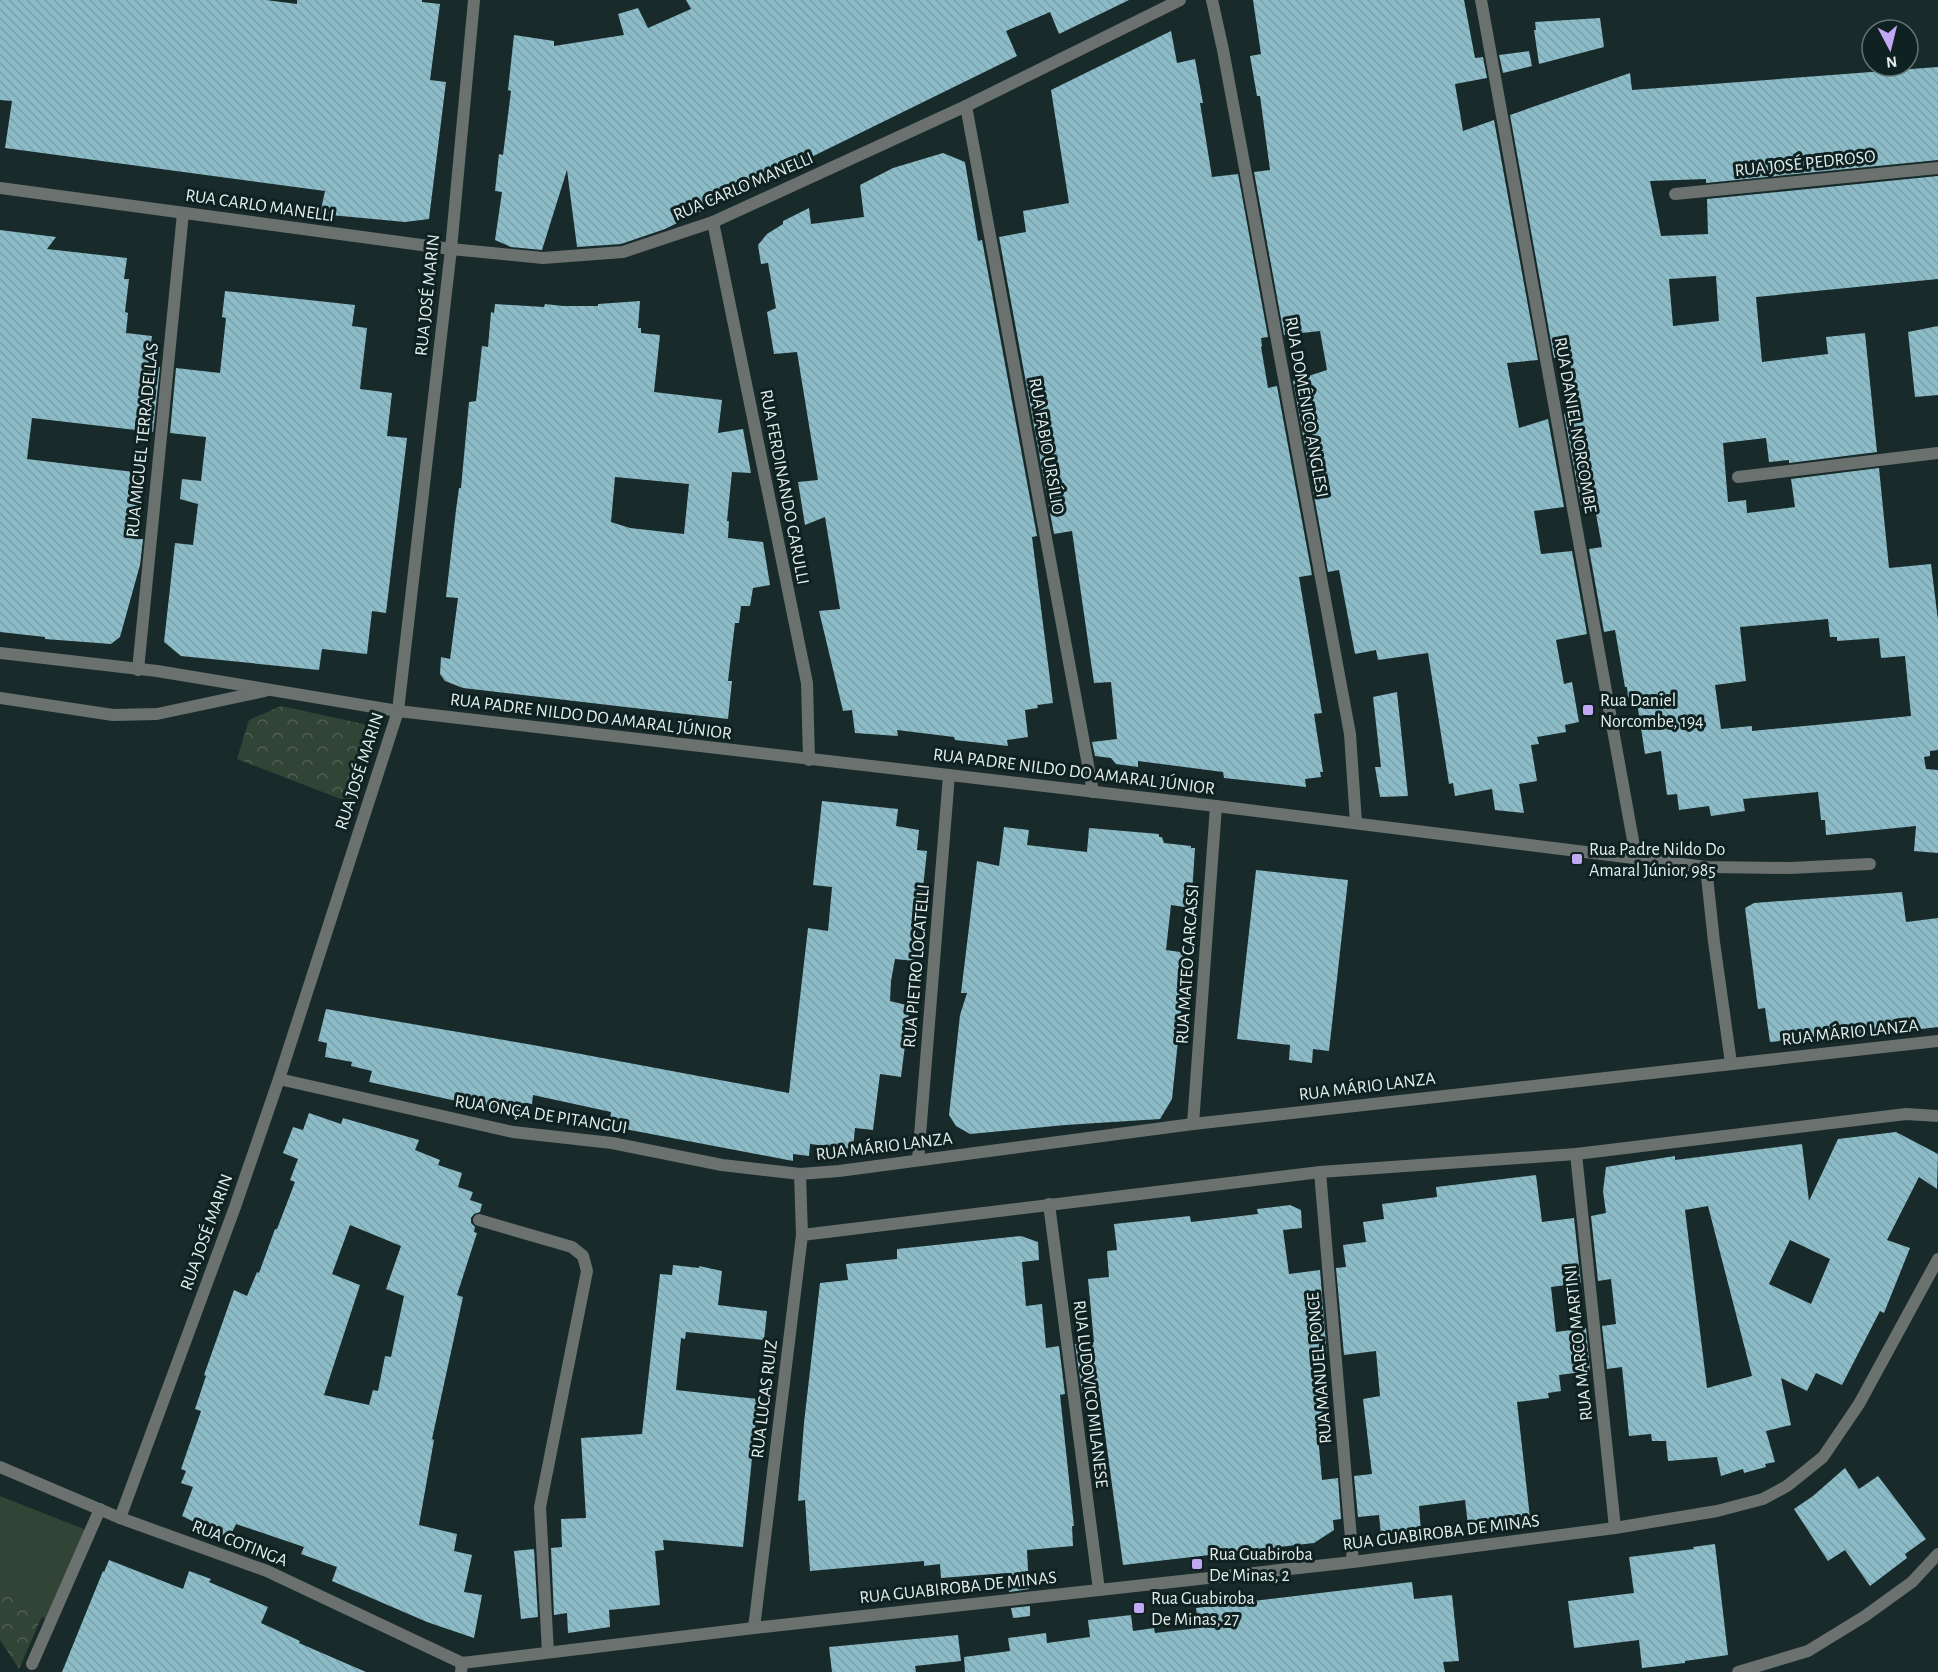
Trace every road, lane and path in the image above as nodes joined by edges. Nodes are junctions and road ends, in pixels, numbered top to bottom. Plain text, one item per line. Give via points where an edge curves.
1 (474, 0) edge
2 (1180, 0) edge
3 (1212, 0) edge
4 (1481, 0) edge
5 (966, 106) junction
6 (1938, 168) edge
7 (0, 188) edge
8 (1675, 194) dead end
9 (183, 213) junction
10 (713, 222) junction
11 (451, 249) junction
12 (1938, 453) edge
13 (1738, 477) dead end
14 (0, 653) edge
15 (138, 670) junction
16 (275, 689) junction
17 (0, 698) edge
18 (398, 711) junction
19 (809, 760) junction
20 (949, 775) junction
21 (1093, 792) junction
22 (1216, 806) junction
23 (1356, 823) junction
24 (1636, 857) junction
25 (1870, 864) dead end
26 (1706, 867) junction
27 (1938, 1041) edge
28 (1731, 1063) junction
29 (279, 1079) junction
30 (1938, 1116) edge
31 (1193, 1124) junction
32 (1576, 1154) junction
33 (918, 1160) junction
34 (1320, 1172) junction
35 (800, 1174) junction
36 (1049, 1204) junction
37 (479, 1220) dead end
38 (802, 1235) junction
39 (1938, 1259) edge
40 (0, 1467) edge
41 (100, 1509) junction
42 (120, 1518) junction
43 (1615, 1528) junction
44 (1938, 1554) edge
45 (1353, 1562) junction
46 (1099, 1590) junction
47 (754, 1628) junction
48 (548, 1652) junction
49 (33, 1664) dead end
50 (462, 1667) edge
51 (1738, 1672) edge

1 - 11 street, RUA JOSÉ MARIN
2 - 5 street, RUA CARLO MANELLI
3 - 23 street, RUA DOMÊNICO ANGLESI via 1350,734
4 - 24 street, RUA DANIEL NORCOMBE
5 - 10 street, RUA CARLO MANELLI
5 - 21 street, RUA FABIO URSÍLIO
6 - 8 street, RUA JOSÉ PEDROSO
7 - 9 street, RUA CARLO MANELLI
9 - 11 street, RUA CARLO MANELLI
9 - 15 street, RUA MIGUEL TERRADELLAS
10 - 11 street, RUA CARLO MANELLI via 623,252 543,258
10 - 19 street, RUA FERDINANDO CARULLI via 807,683
11 - 18 street, RUA JOSÉ MARIN
12 - 13 street
14 - 15 street, RUA PADRE NILDO DO AMARAL JÚNIOR
15 - 16 street, RUA PADRE NILDO DO AMARAL JÚNIOR
16 - 17 street, RUA PADRE NILDO DO AMARAL JÚNIOR via 157,714 113,715
16 - 18 street, RUA PADRE NILDO DO AMARAL JÚNIOR
18 - 19 street, RUA PADRE NILDO DO AMARAL JÚNIOR
18 - 29 street, RUA JOSÉ MARIN
19 - 20 street, RUA PADRE NILDO DO AMARAL JÚNIOR
20 - 21 street, RUA PADRE NILDO DO AMARAL JÚNIOR
20 - 33 street, RUA PIETRO LOCATELLI
21 - 22 street, RUA PADRE NILDO DO AMARAL JÚNIOR
22 - 23 street, RUA PADRE NILDO DO AMARAL JÚNIOR
22 - 31 street, RUA MATEO CARCASSI
23 - 24 street, RUA PADRE NILDO DO AMARAL JÚNIOR
24 - 26 street, RUA PADRE NILDO DO AMARAL JÚNIOR
25 - 26 street, RUA PADRE NILDO DO AMARAL JÚNIOR
26 - 28 street
27 - 28 street, RUA MÁRIO LANZA
28 - 31 street, RUA MÁRIO LANZA
29 - 35 street, RUA ONÇA DE PITANGUI via 513,1132 612,1143 722,1165
29 - 42 street, RUA JOSÉ MARIN
30 - 32 street via 1906,1114
31 - 33 street, RUA MÁRIO LANZA
32 - 34 street
32 - 43 street, RUA MARCO MARTINI
33 - 35 street, RUA MÁRIO LANZA
34 - 36 street
34 - 45 street, RUA MANUEL PONCE
35 - 38 street, RUA LUCAS RUIZ
36 - 38 street
36 - 46 street, RUA LUDOVICO MILANESE
37 - 48 street via 572,1247 583,1256 587,1271 540,1507
38 - 47 street, RUA LUCAS RUIZ
39 - 43 street, RUA GUABIROBA DE MINAS via 1859,1404 1823,1457 1787,1486 1763,1498
40 - 41 street, RUA COTINGA
41 - 42 street, RUA COTINGA
41 - 49 street
42 - 50 street, RUA COTINGA via 267,1571
43 - 45 street, RUA GUABIROBA DE MINAS
44 - 51 street via 1912,1582 1808,1651
45 - 46 street, RUA GUABIROBA DE MINAS
46 - 47 street, RUA GUABIROBA DE MINAS
47 - 48 street, RUA GUABIROBA DE MINAS
48 - 50 street, RUA GUABIROBA DE MINAS

